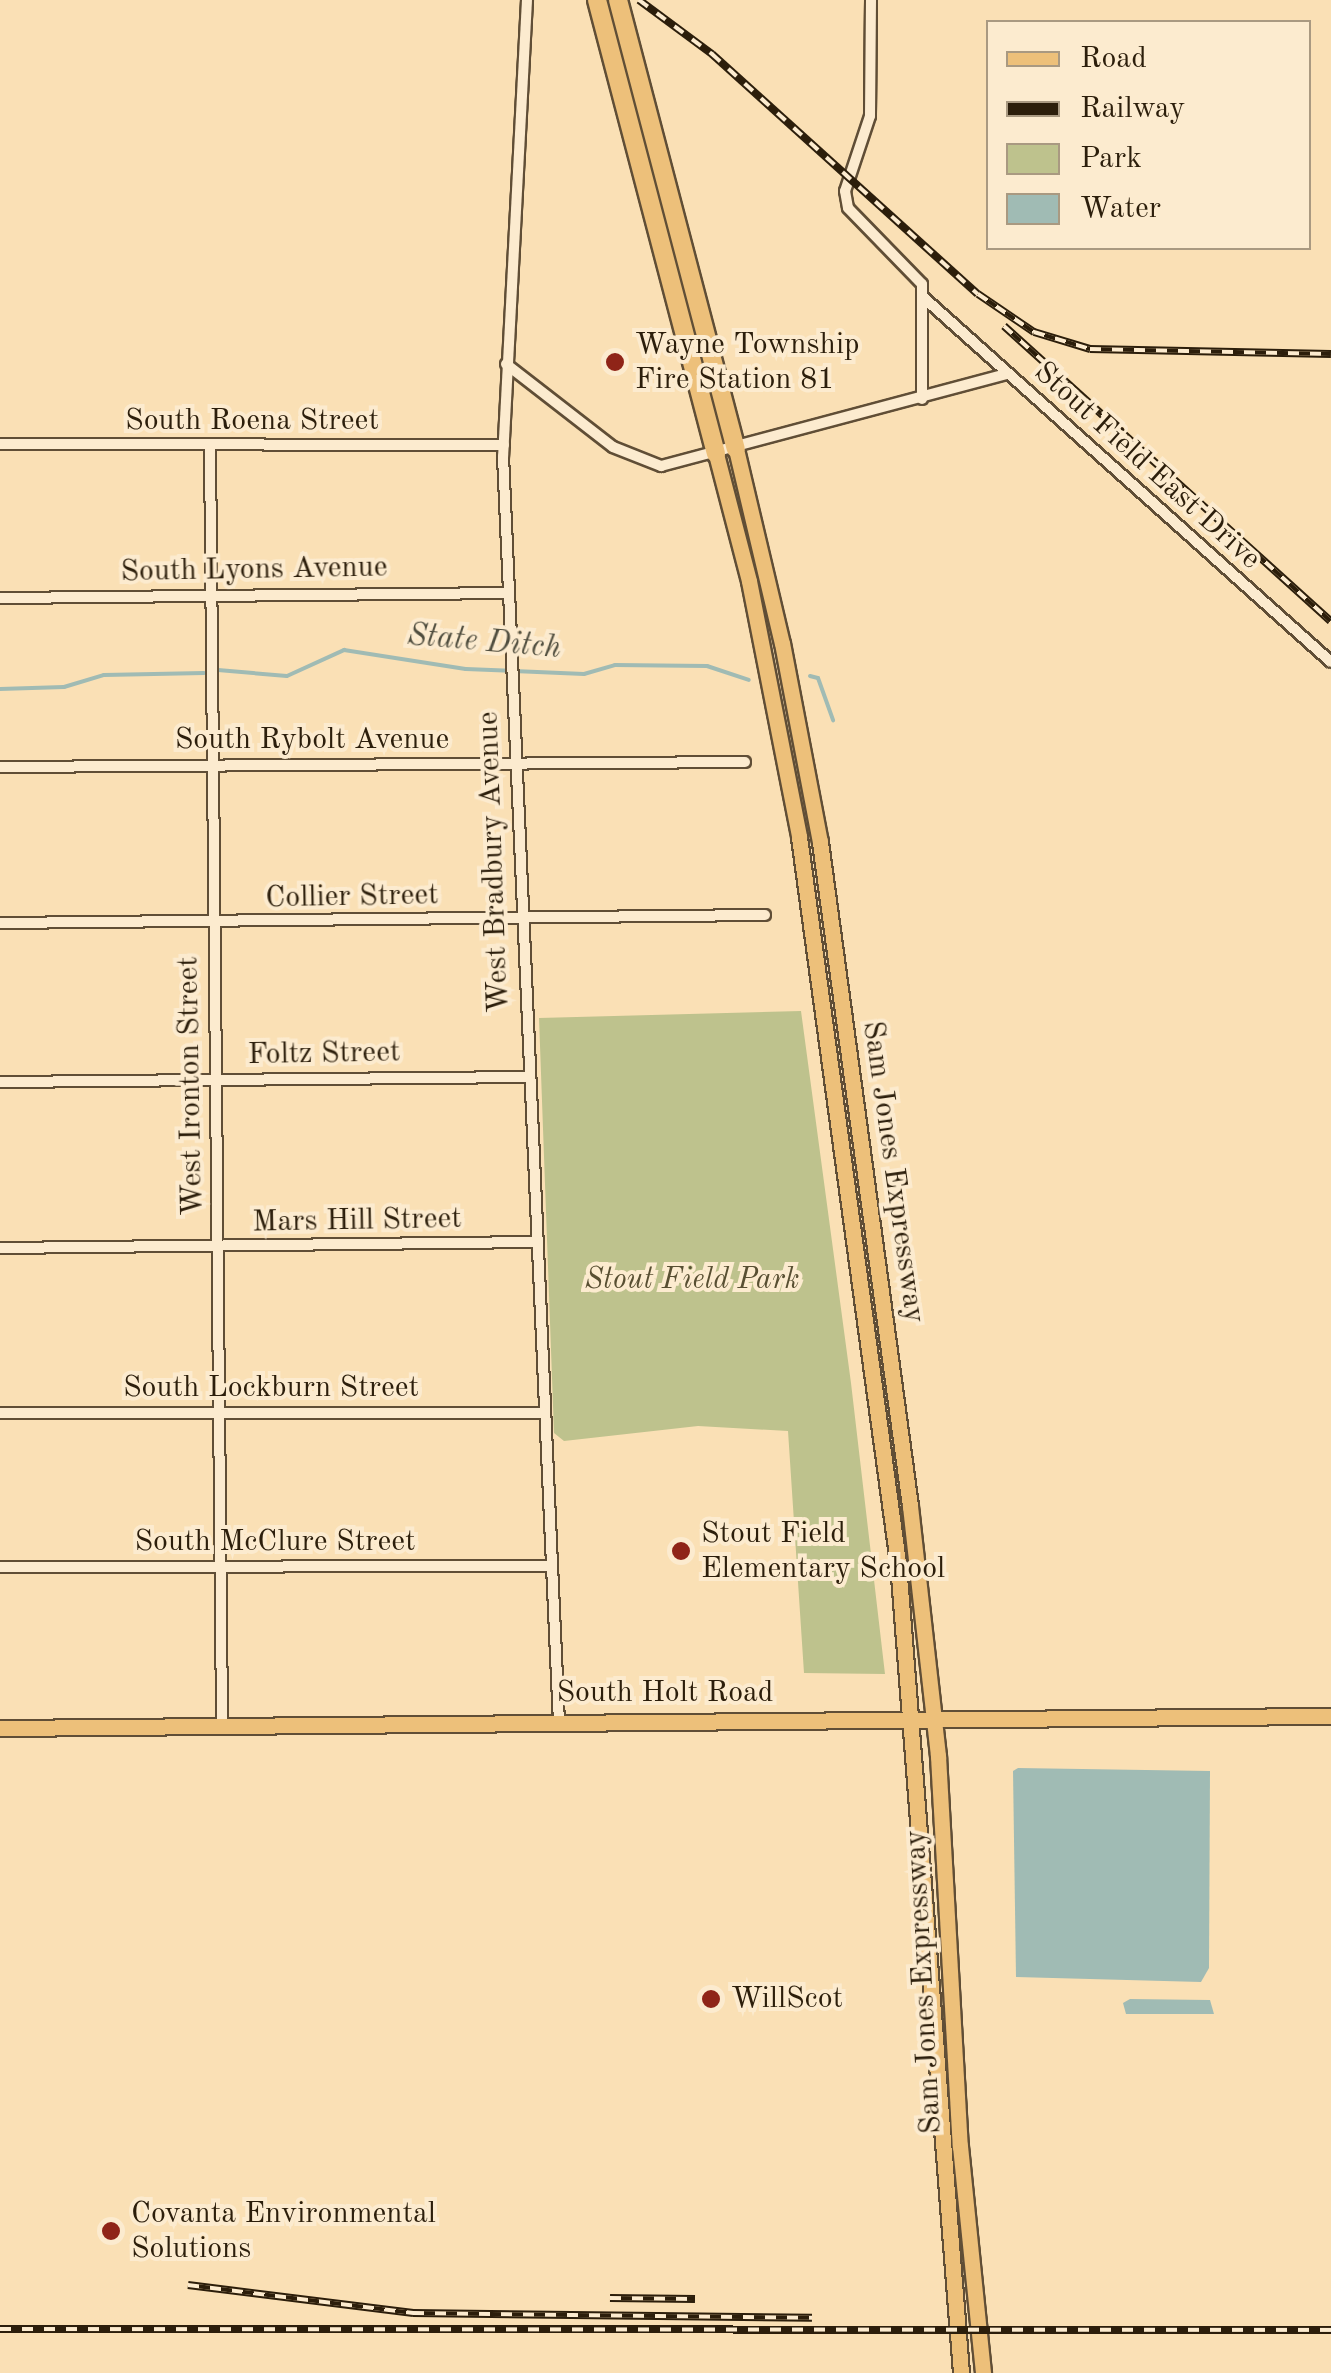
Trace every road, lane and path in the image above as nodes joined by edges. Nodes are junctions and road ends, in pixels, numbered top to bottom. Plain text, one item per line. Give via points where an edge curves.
1 (527, 0) edge
2 (597, 0) edge
3 (618, 0) edge
4 (871, 0) edge
5 (923, 297) junction
6 (506, 364) junction
7 (1006, 374) junction
8 (922, 398) junction
9 (0, 444) edge
10 (504, 445) junction
11 (210, 446) junction
12 (736, 449) junction
13 (716, 454) junction
14 (508, 593) junction
15 (209, 596) junction
16 (0, 598) edge
17 (1331, 662) edge
18 (745, 762) dead end
19 (515, 764) junction
20 (212, 766) junction
21 (0, 767) edge
22 (766, 915) dead end
23 (521, 920) junction
24 (0, 923) edge
25 (213, 923) junction
26 (528, 1077) junction
27 (216, 1080) junction
28 (0, 1082) edge
29 (535, 1242) junction
30 (0, 1248) edge
31 (218, 1249) junction
32 (0, 1413) edge
33 (219, 1414) junction
34 (543, 1414) junction
35 (220, 1566) junction
36 (550, 1566) junction
37 (0, 1567) edge
38 (1331, 1716) edge
39 (914, 1718) junction
40 (934, 1718) junction
41 (559, 1721) junction
42 (222, 1725) junction
43 (0, 1728) edge
44 (962, 2373) edge
45 (982, 2373) edge

1 - 6 street, West Bradbury Avenue
2 - 13 highway, Sam Jones Expressway
3 - 12 highway, Sam Jones Expressway
4 - 5 street via 870,116 849,178 848,208 917,275
5 - 7 street
5 - 8 street
6 - 10 street, West Bradbury Avenue
6 - 13 street, Stout Field East Drive via 597,436 645,463 668,466
7 - 8 street, Stout Field East Drive
7 - 17 street, Stout Field East Drive
8 - 12 street, Stout Field East Drive
9 - 11 street, South Roena Street
10 - 11 street, South Roena Street
10 - 14 street, West Bradbury Avenue
11 - 15 street, West Ironton Street
12 - 13 street, Stout Field East Drive
12 - 40 main road, Sam Jones Expressway via 820,842
13 - 39 main road, Sam Jones Expressway via 753,598 799,838
14 - 15 street, South Lyons Avenue
14 - 19 street, West Bradbury Avenue
15 - 16 street, South Lyons Avenue
15 - 20 street, West Ironton Street
18 - 19 street, South Rybolt Avenue
19 - 20 street, South Rybolt Avenue
19 - 23 street, West Bradbury Avenue
20 - 21 street, South Rybolt Avenue
20 - 25 street, West Ironton Street
22 - 23 street, Collier Street
23 - 25 street, Collier Street
23 - 26 street, West Bradbury Avenue
24 - 25 street, Collier Street
25 - 27 street, West Ironton Street
26 - 27 street, Foltz Street
26 - 29 street, West Bradbury Avenue
27 - 28 street, Foltz Street
27 - 31 street, West Ironton Street
29 - 31 street, Mars Hill Street
29 - 34 street, West Bradbury Avenue
30 - 31 street, Mars Hill Street
31 - 33 street, West Ironton Street
32 - 33 street, South Lockburn Street
33 - 34 street, South Lockburn Street
33 - 35 street, West Ironton Street
34 - 36 street, West Bradbury Avenue
35 - 36 street, South McClure Street
35 - 37 street, South McClure Street
35 - 42 street, West Ironton Street
36 - 41 street, West Bradbury Avenue
38 - 40 main road, South Holt Road
39 - 40 main road, South Holt Road
39 - 41 main road, South Holt Road
39 - 44 main road, Sam Jones Expressway
40 - 45 main road, Sam Jones Expressway via 960,2146
41 - 42 main road, South Holt Road
42 - 43 main road, South Holt Road

